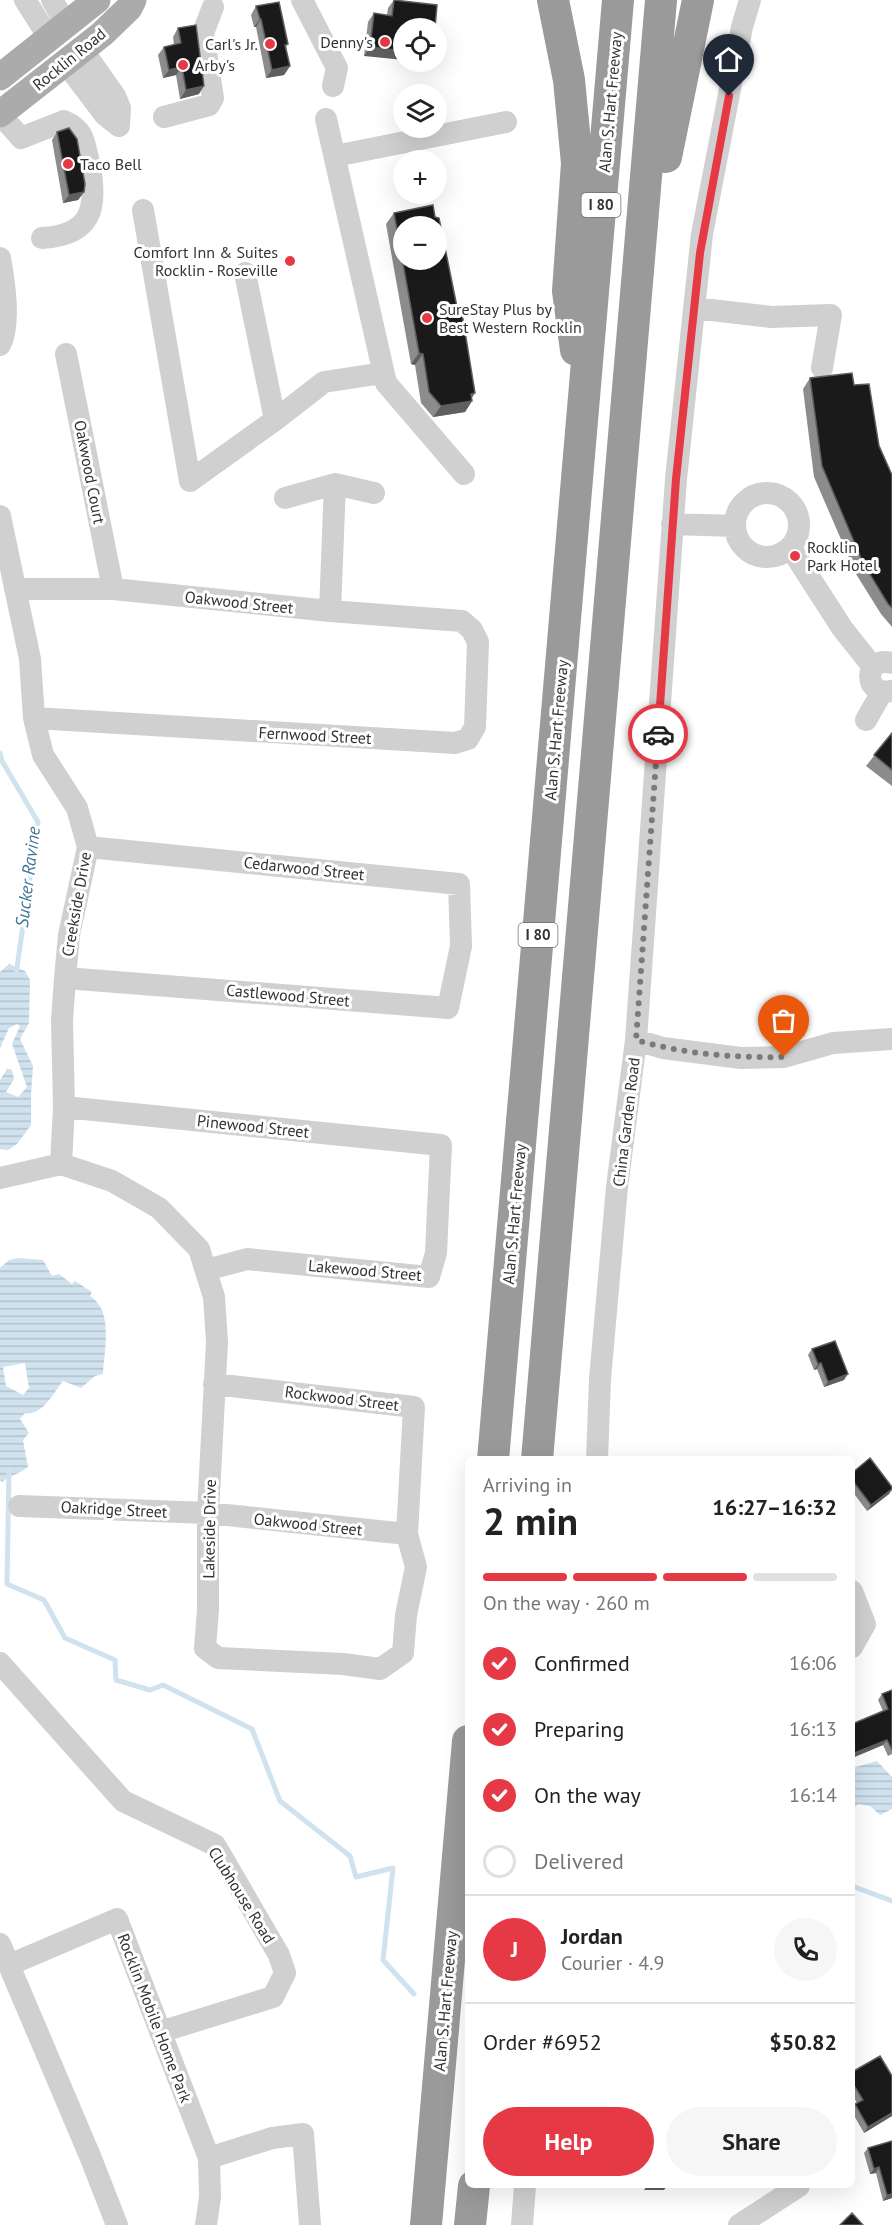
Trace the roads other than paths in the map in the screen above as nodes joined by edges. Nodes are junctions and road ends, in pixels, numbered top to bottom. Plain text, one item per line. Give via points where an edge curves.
1 (25, 0) edge
2 (52, 0) edge
3 (96, 0) edge
4 (133, 0) edge
5 (302, 0) edge
6 (553, 0) edge
7 (618, 0) edge
8 (661, 0) edge
9 (698, 0) edge
10 (750, 0) edge
11 (213, 7) dead end
12 (57, 31) junction
13 (74, 56) junction
14 (0, 77) edge
15 (333, 86) dead end
16 (0, 114) edge
17 (164, 117) dead end
18 (326, 119) dead end
19 (506, 122) dead end
20 (335, 156) junction
21 (143, 210) dead end
22 (42, 238) dead end
23 (0, 258) edge
24 (245, 273) dead end
25 (694, 308) junction
26 (634, 338) junction
27 (0, 345) edge
28 (66, 354) dead end
29 (822, 368) dead end
30 (383, 373) junction
31 (584, 410) junction
32 (275, 420) junction
33 (464, 474) dead end
34 (335, 484) junction
35 (374, 493) dead end
36 (285, 498) dead end
37 (0, 516) edge
38 (672, 524) junction
39 (735, 526) junction
40 (790, 547) junction
41 (15, 590) junction
42 (113, 590) junction
43 (330, 611) junction
44 (462, 621) joint
45 (883, 665) edge
46 (886, 691) edge
47 (34, 718) junction
48 (866, 720) dead end
49 (88, 846) junction
50 (461, 946) joint
51 (64, 978) junction
52 (892, 1039) edge
53 (636, 1040) junction
54 (64, 1107) junction
55 (441, 1145) joint
56 (61, 1164) junction
57 (0, 1178) edge
58 (206, 1270) junction
59 (214, 1384) junction
60 (492, 1456) edge
61 (537, 1456) edge
62 (597, 1456) edge
63 (19, 1506) dead end
64 (208, 1513) junction
65 (407, 1534) junction
66 (855, 1599) edge
67 (855, 1642) edge
68 (0, 1663) edge
69 (465, 1776) edge
70 (5, 1955) edge
71 (160, 2032) junction
72 (209, 2158) junction
73 (474, 2188) edge
74 (525, 2188) edge
75 (796, 2188) edge
76 (117, 2225) edge
77 (206, 2225) edge
78 (310, 2225) edge
79 (426, 2225) edge
80 (470, 2225) edge
81 (522, 2225) edge
82 (739, 2225) edge

1 - 12 street
2 - 12 street
3 - 12 main road, Rocklin Road
4 - 13 main road, Rocklin Road via 129,8
5 - 15 street via 337,68
6 - 31 highway via 569,80 577,163 568,291
7 - 31 highway, Alan S. Hart Freeway / I 80
8 - 26 highway, I 80
9 - 26 highway
10 - 25 street, China Garden Road via 702,234
11 - 17 street via 203,33 213,98 209,105
12 - 13 main road
12 - 14 main road, Rocklin Road
13 - 16 main road, Rocklin Road
16 - 22 street via 21,138 64,121 76,126 82,136 94,203 77,229 67,235
18 - 20 street
19 - 20 street
20 - 30 street
21 - 32 street via 190,481
23 - 27 street via 4,337
24 - 32 street
25 - 29 street via 771,317 831,315
25 - 38 street, China Garden Road
26 - 61 highway, I 80
28 - 42 street, Oakwood Court
30 - 32 street via 324,382
30 - 33 street via 386,383
31 - 60 highway, Alan S. Hart Freeway / I 80
34 - 35 street
34 - 36 street
34 - 43 street
37 - 41 street, Creekside Drive
38 - 39 street
38 - 53 street, China Garden Road
39 - 40 street via 737,538 755,555 767,557
39 - 40 street via 744,503 766,493 778,495 789,502 799,524
40 - 45 street via 843,628
41 - 42 street, Oakwood Street
41 - 47 street, Creekside Drive via 30,659
42 - 43 street, Oakwood Street
43 - 44 street, Oakwood Street
44 - 47 street, Fernwood Street via 478,642 475,727 468,740 455,744
45 - 46 street via 871,671 870,682
46 - 48 street
47 - 49 street, Creekside Drive via 43,755 77,808
49 - 50 street, Cedarwood Street via 459,884
49 - 51 street, Creekside Drive
50 - 51 street, Castlewood Street via 448,1008
51 - 54 street, Creekside Drive
52 - 53 street via 833,1042 784,1057 741,1058 663,1048
53 - 62 street, China Garden Road via 617,1187
54 - 55 street, Pinewood Street
54 - 56 street, Creekside Drive
55 - 58 street, Lakewood Street via 436,1253 429,1277 247,1259
56 - 57 street
56 - 58 street, Lakeside Drive via 112,1181 159,1208 199,1250
58 - 59 street, Lakeside Drive via 214,1296
59 - 64 street, Lakeside Drive
59 - 65 street, Rockwood Street via 414,1407
63 - 64 street, Oakridge Street
64 - 65 street, Oakwood Street
64 - 65 street, Lakeside Drive via 205,1648 218,1658 380,1669 403,1653 416,1567
66 - 67 street via 865,1624
68 - 71 street, Clubhouse Road via 123,1801 215,1845 279,1955 285,1973 273,1997
69 - 79 highway, Alan S. Hart Freeway
70 - 71 street, Rocklin Mobile Home Park via 117,1919
70 - 76 street, Rocklin Mobile Home Park
71 - 72 street, Rocklin Mobile Home Park
72 - 77 street, Rocklin Mobile Home Park
72 - 78 street via 272,2138 303,2134
73 - 80 highway
74 - 81 street
75 - 82 street

